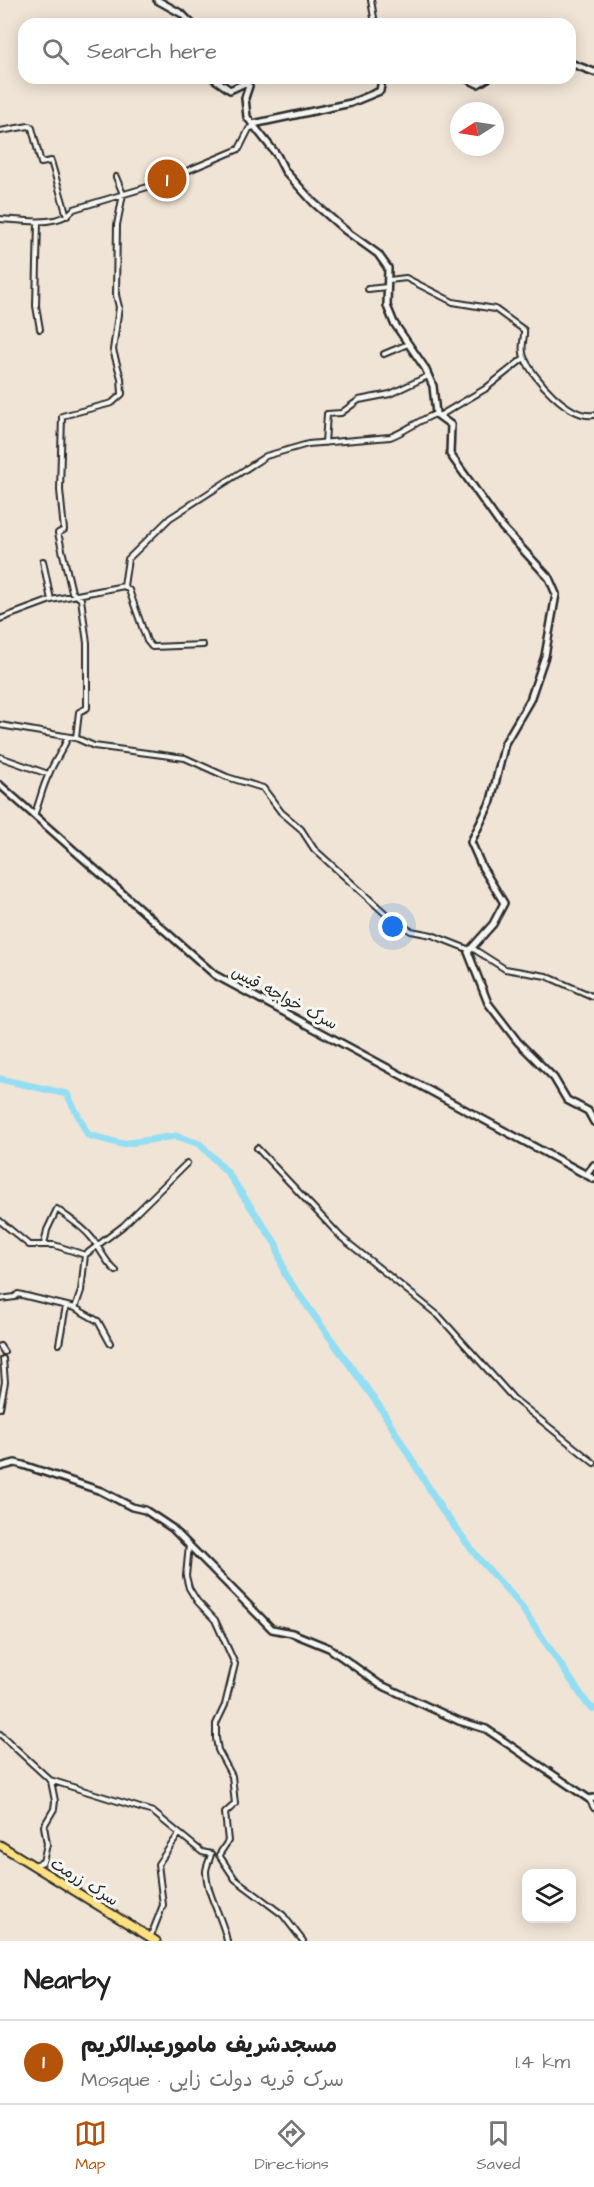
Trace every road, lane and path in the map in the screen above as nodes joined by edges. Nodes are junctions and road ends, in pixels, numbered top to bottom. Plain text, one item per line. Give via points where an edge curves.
1 (157, 0) edge
2 (371, 0) edge
3 (186, 18) edge
4 (374, 18) edge
5 (576, 65) edge
6 (594, 72) edge
7 (222, 84) edge
8 (243, 84) edge
9 (246, 84) edge
10 (382, 84) edge
11 (254, 125) junction
12 (0, 131) edge
13 (116, 177) dead end
14 (123, 194) junction
15 (68, 217) junction
16 (0, 219) edge
17 (38, 222) junction
18 (388, 284) junction
19 (368, 289) dead end
20 (40, 328) dead end
21 (409, 343) junction
22 (384, 354) dead end
23 (525, 358) junction
24 (428, 375) junction
25 (437, 415) junction
26 (594, 416) edge
27 (325, 443) junction
28 (43, 561) dead end
29 (124, 586) junction
30 (75, 596) junction
31 (51, 600) junction
32 (0, 619) edge
33 (203, 645) dead end
34 (0, 725) edge
35 (76, 738) junction
36 (67, 739) junction
37 (0, 757) edge
38 (48, 774) junction
39 (0, 785) edge
40 (33, 815) junction
41 (471, 949) junction
42 (594, 997) edge
43 (594, 1122) edge
44 (258, 1148) dead end
45 (187, 1163) dead end
46 (594, 1165) edge
47 (586, 1175) junction
48 (594, 1179) edge
49 (0, 1221) edge
50 (44, 1245) junction
51 (95, 1246) junction
52 (85, 1255) junction
53 (116, 1271) dead end
54 (0, 1299) edge
55 (66, 1306) junction
56 (75, 1308) junction
57 (110, 1343) dead end
58 (59, 1344) dead end
59 (0, 1346) edge
60 (4, 1352) dead end
61 (3, 1359) dead end
62 (0, 1408) edge
63 (594, 1463) edge
64 (0, 1467) edge
65 (189, 1545) junction
66 (0, 1734) edge
67 (53, 1781) junction
68 (592, 1799) edge
69 (594, 1808) edge
70 (178, 1834) junction
71 (0, 1845) edge
72 (212, 1856) junction
73 (219, 1856) junction
74 (33, 1865) junction
75 (153, 1940) edge
76 (227, 1941) edge
77 (303, 1941) edge

1 - 3 street
2 - 4 street
5 - 6 street
7 - 8 street via 230,90
9 - 11 street via 247,117
10 - 11 street via 380,91 351,103
11 - 14 street via 239,149 152,186
11 - 18 street via 285,171 310,198 378,254 388,268
12 - 15 street via 32,128 41,163 51,161
13 - 14 street
14 - 15 street via 74,209
14 - 30 street via 117,225 119,307 113,350 122,394 112,403 62,416 60,490 64,530 58,533
15 - 17 street
16 - 17 street
17 - 20 street via 36,306
18 - 19 street
18 - 21 street via 389,312
18 - 23 street via 406,278 453,302 491,308 505,315 524,330 521,341
21 - 22 street
21 - 24 street
23 - 25 street via 485,389
23 - 26 street via 558,401 581,415
24 - 25 street
24 - 27 street via 390,394 359,400 342,413 327,414
25 - 27 street via 419,419 390,437
25 - 41 street via 451,425 450,454 502,527 549,578 556,594 545,656 530,700 505,743 491,801 471,842 504,903 493,924
27 - 29 street via 266,456 170,519 128,559
28 - 31 street
29 - 30 street
29 - 33 street via 152,647
30 - 31 street
30 - 35 street via 81,599 86,620 88,663 87,708 79,712
31 - 32 street
34 - 36 street
35 - 36 street
35 - 41 street via 94,746 185,758 263,788 314,849 388,916 411,931
36 - 38 street
37 - 38 street
38 - 40 street via 43,797
39 - 40 street, سرک خواجه قیس
40 - 47 street, سرک خواجه قیس via 215,975
41 - 42 street via 505,969 546,976
41 - 43 street via 468,952 488,1003 518,1042 554,1078 567,1100 588,1112
44 - 63 street via 333,1229 439,1316 513,1398
45 - 51 street via 123,1226
46 - 47 street
47 - 48 street, سرک خواجه قیس
49 - 50 street via 29,1245
50 - 51 street via 46,1230 57,1209 75,1220
50 - 52 street
51 - 52 street
51 - 53 street
52 - 56 street
54 - 55 street via 18,1294
55 - 56 street
55 - 58 street
56 - 57 street via 98,1321
59 - 60 street
61 - 62 street via 5,1382
64 - 65 street via 24,1465 100,1491 145,1510
65 - 68 street via 272,1629 329,1648 379,1684 459,1721 486,1729
65 - 73 street via 189,1588 215,1620 235,1664 216,1724 218,1750 232,1776 235,1804 225,1813 228,1841
66 - 67 street
67 - 70 street via 153,1812
67 - 74 street via 54,1809 44,1826 43,1862
68 - 69 street
70 - 72 street
70 - 75 street via 158,1864 163,1905
71 - 74 highway, سرک زرمت
72 - 73 street
72 - 76 street via 206,1871
73 - 77 street via 235,1879 283,1915
74 - 75 highway, سرک زرمت

